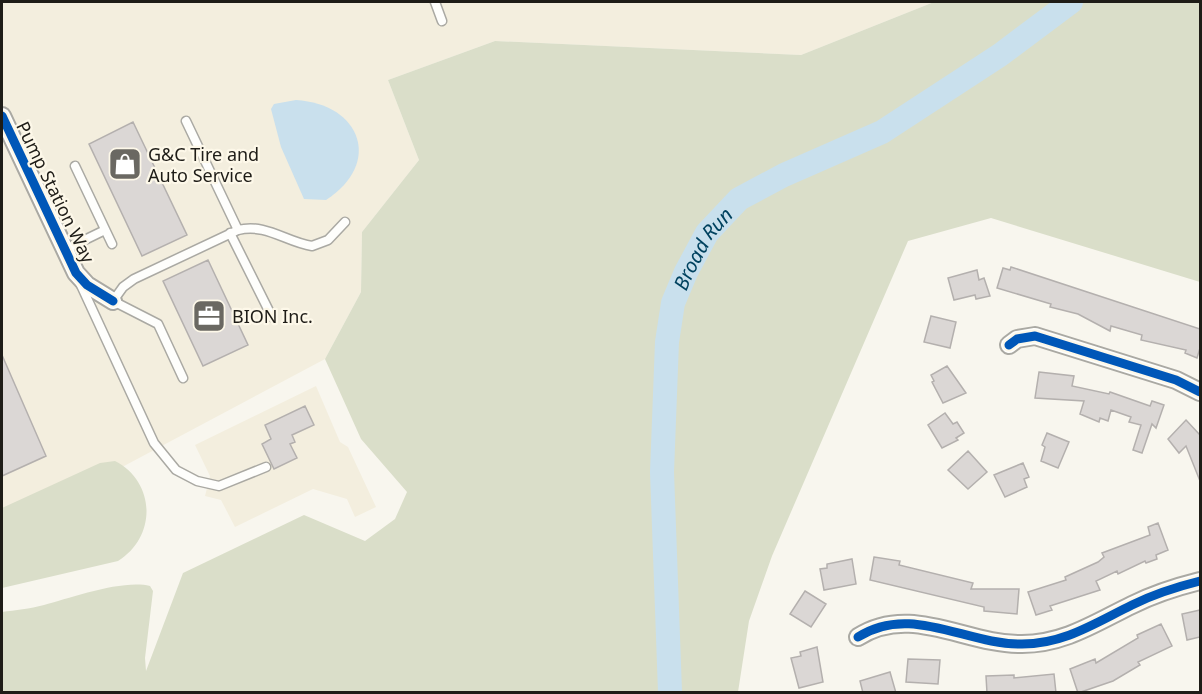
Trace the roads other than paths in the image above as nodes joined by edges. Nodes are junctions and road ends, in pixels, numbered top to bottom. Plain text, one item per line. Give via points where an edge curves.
1 (435, 2) edge
2 (442, 21) dead end
3 (2, 116) edge
4 (186, 121) dead end
5 (75, 166) dead end
6 (345, 222) dead end
7 (105, 230) junction
8 (234, 232) junction
9 (111, 244) dead end
10 (64, 249) junction
11 (76, 273) junction
12 (113, 301) junction
13 (272, 317) dead end
14 (1009, 345) dead end
15 (183, 378) dead end
16 (1200, 392) edge
17 (266, 467) dead end
18 (1200, 581) edge
19 (858, 637) dead end

1 - 2 lane
3 - 10 street, Pump Station Way
4 - 8 lane
5 - 7 lane
6 - 8 lane via 328,240 312,246 256,227
7 - 9 lane
7 - 10 lane
8 - 12 lane via 134,279
8 - 13 lane
10 - 11 street, Pump Station Way
11 - 12 street, Pump Station Way
11 - 17 lane via 154,443 176,470 219,486
12 - 15 lane via 158,324
14 - 16 street via 1035,336 1176,380
18 - 19 street via 1155,594 1092,627 1048,642 1007,644 910,622 882,626

